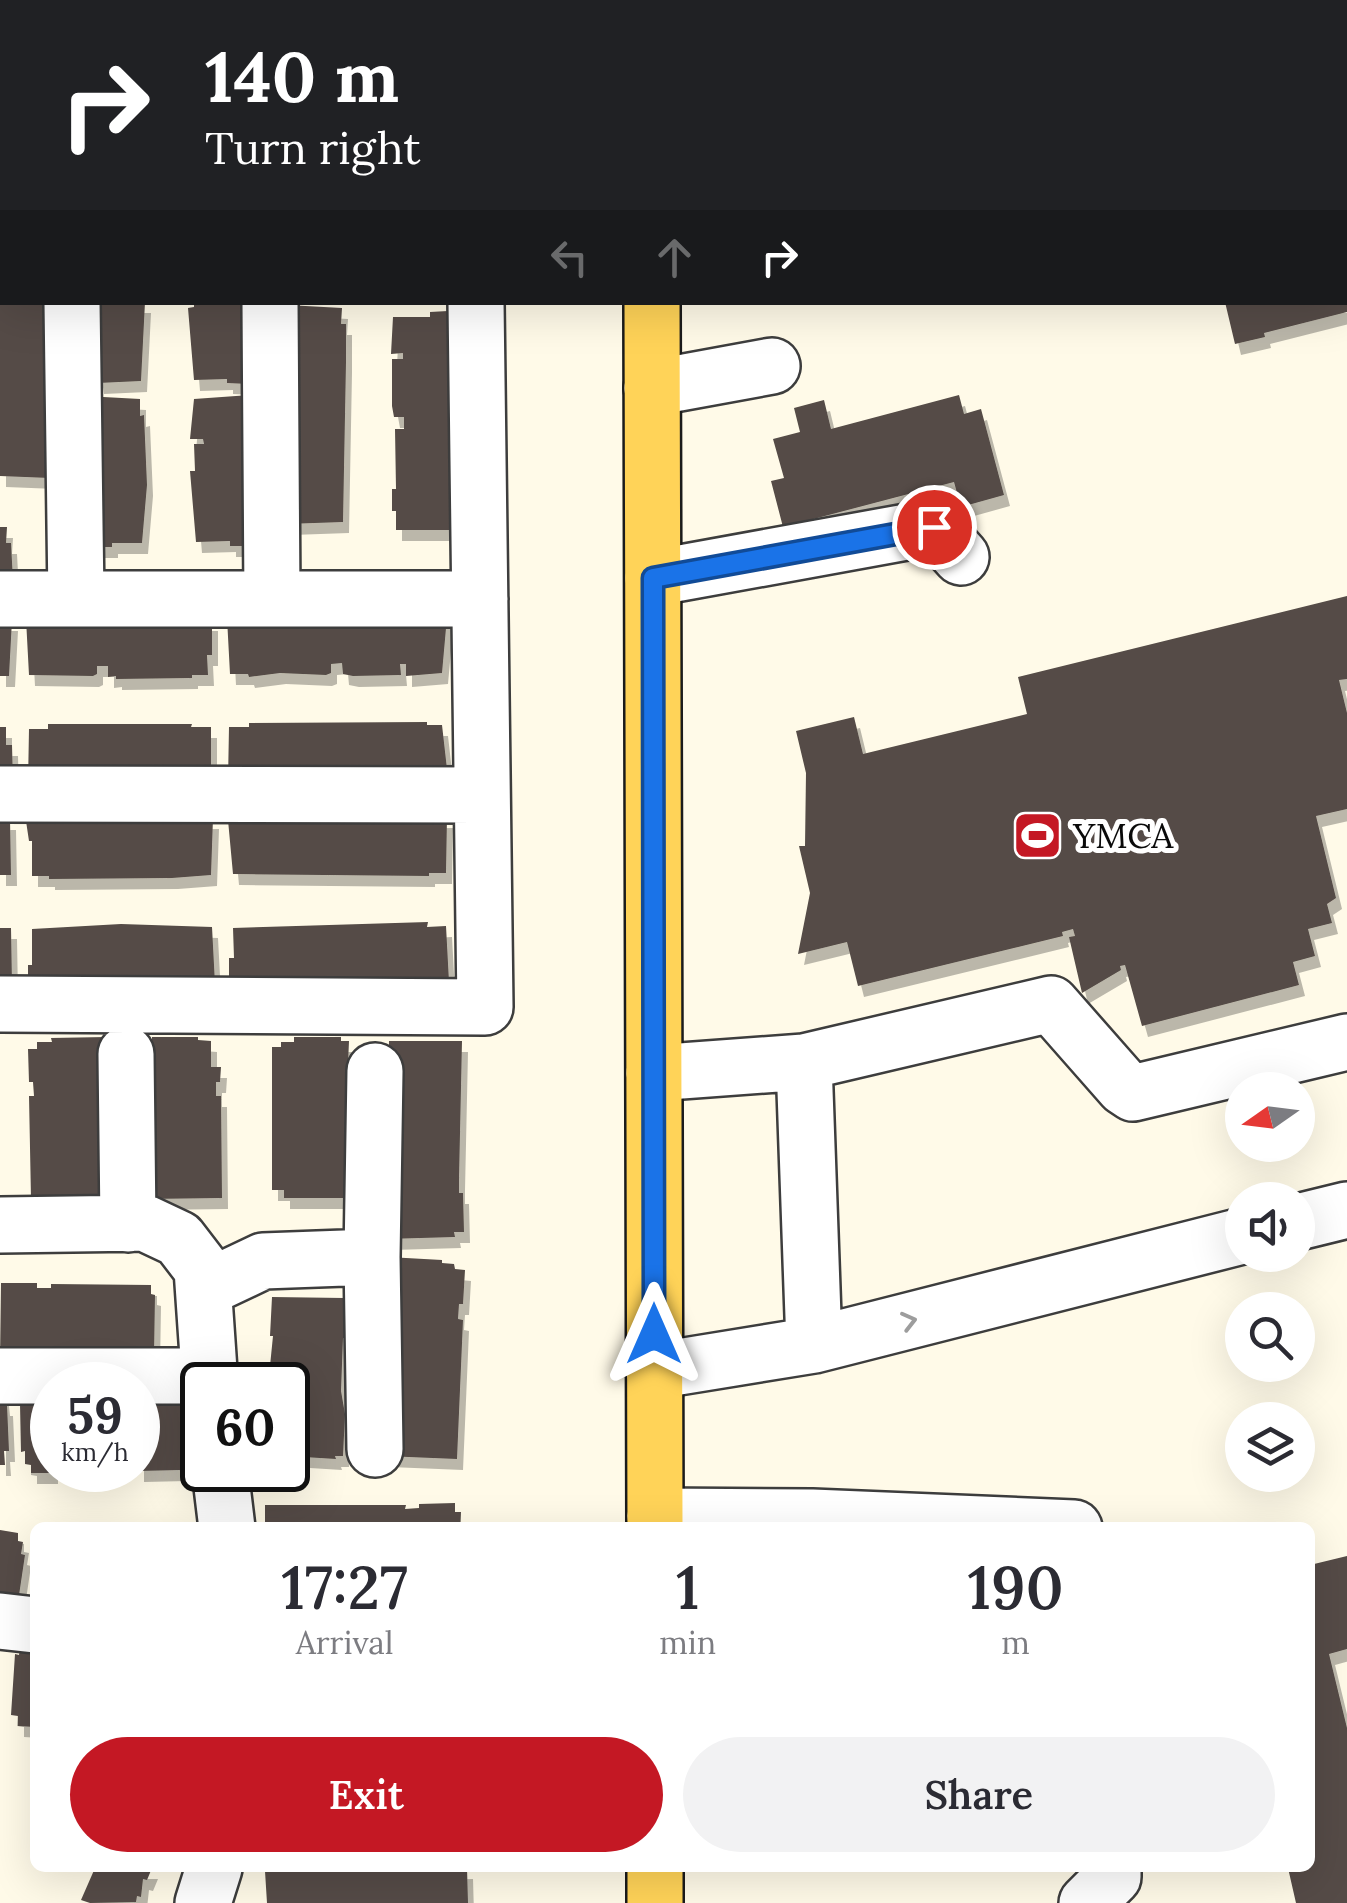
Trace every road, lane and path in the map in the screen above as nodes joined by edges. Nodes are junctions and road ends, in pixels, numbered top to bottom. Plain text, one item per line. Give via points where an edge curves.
1 (72, 305) edge
2 (270, 305) edge
3 (476, 305) edge
4 (652, 305) edge
5 (772, 366) dead end
6 (652, 388) junction
7 (961, 557) dead end
8 (653, 578) junction
9 (272, 599) junction
10 (0, 600) edge
11 (76, 600) junction
12 (480, 600) junction
13 (0, 794) edge
14 (482, 795) junction
15 (0, 1004) edge
16 (1347, 1042) edge
17 (126, 1054) dead end
18 (804, 1062) junction
19 (375, 1071) dead end
20 (654, 1073) junction
21 (1347, 1210) edge
22 (1315, 1218) edge
23 (128, 1224) junction
24 (0, 1225) edge
25 (1225, 1240) edge
26 (372, 1257) junction
27 (204, 1289) junction
28 (814, 1345) junction
29 (209, 1362) edge
30 (654, 1372) junction
31 (0, 1376) edge
32 (180, 1379) edge
33 (374, 1449) dead end
34 (223, 1492) edge
35 (226, 1522) edge
36 (655, 1522) edge
37 (931, 1522) edge
38 (0, 1620) edge
39 (30, 1624) edge
40 (213, 1872) edge
41 (655, 1872) edge
42 (203, 1903) edge
43 (654, 1903) edge

1 - 11 street
2 - 9 street
3 - 12 street
4 - 6 main road
5 - 6 street
6 - 8 main road
7 - 8 street via 934,527
8 - 20 main road
9 - 11 street
9 - 12 street
10 - 11 street
12 - 14 street
13 - 14 street
14 - 15 street via 484,1007
16 - 18 street via 1133,1093 1052,1004
17 - 23 street
18 - 20 street
18 - 28 street
19 - 26 street
20 - 30 main road
21 - 22 street
23 - 24 street
23 - 27 street via 145,1223 179,1239 202,1268
28 -> 25 street
26 - 27 street via 263,1261
26 - 33 street
27 - 29 street
28 - 30 street
30 - 36 main road
31 - 32 street
34 - 35 street
36 - 37 street
38 - 39 street
40 - 42 street
41 - 43 main road

